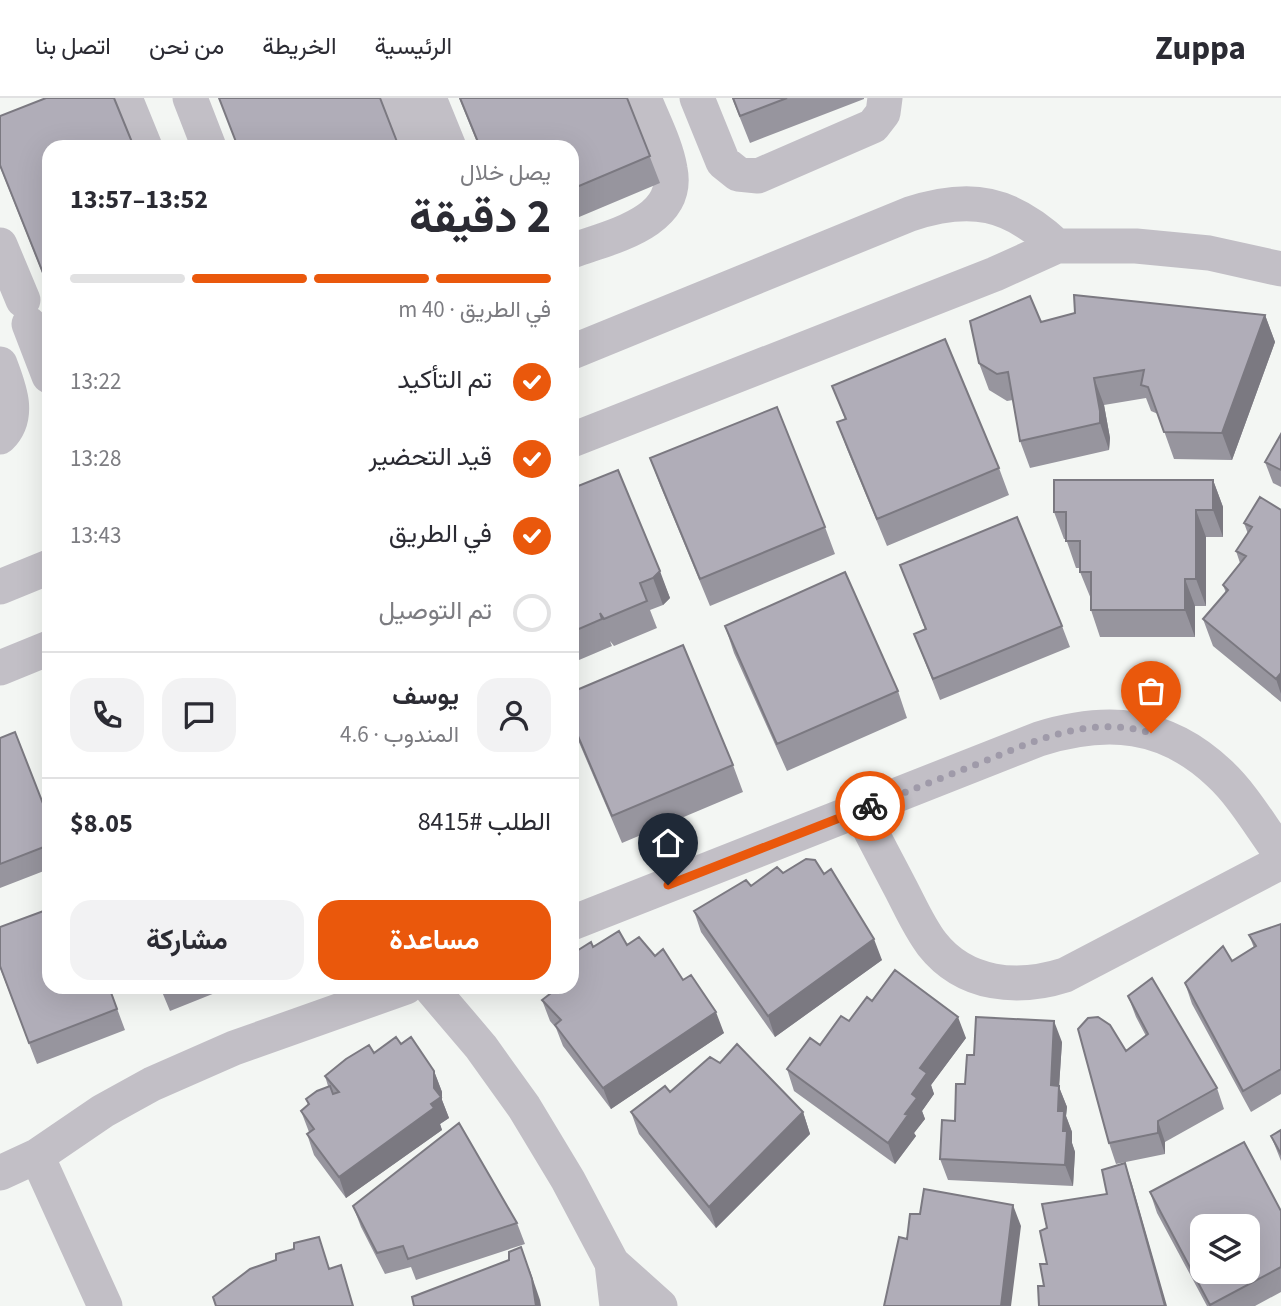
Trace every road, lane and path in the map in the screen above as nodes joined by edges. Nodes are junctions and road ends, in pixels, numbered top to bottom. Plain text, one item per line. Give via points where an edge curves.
1 (125, 98) edge
2 (190, 98) edge
3 (396, 98) edge
4 (429, 98) edge
5 (644, 98) edge
6 (697, 98) edge
7 (885, 98) edge
8 (142, 140) edge
9 (206, 140) edge
10 (413, 140) edge
11 (446, 140) edge
12 (0, 244) edge
13 (1057, 246) junction
14 (579, 248) edge
15 (1281, 269) edge
16 (579, 349) edge
17 (42, 357) edge
18 (0, 365) edge
19 (0, 437) edge
20 (579, 437) edge
21 (42, 570) edge
22 (0, 587) edge
23 (42, 651) edge
24 (0, 667) edge
25 (860, 810) junction
26 (1281, 853) edge
27 (1281, 862) edge
28 (579, 920) edge
29 (386, 994) edge
30 (436, 994) edge
31 (37, 1156) junction
32 (0, 1173) edge
33 (612, 1263) junction
34 (105, 1306) edge
35 (617, 1306) edge
36 (660, 1306) edge

1 - 8 street
2 - 9 street
3 - 10 street
4 - 11 street
5 - 14 street via 671,171 667,201 646,222
6 - 7 street via 723,162 748,177 873,126 883,113
12 - 17 street
13 - 15 street via 1136,246 1209,253
13 - 16 street via 1015,213 962,202 936,205
13 - 20 street
18 - 19 street via 13,405
21 - 22 street
23 - 24 street
25 - 26 street via 1039,739 1102,726 1135,728 1195,753 1220,774
25 - 27 street via 933,945 971,974 1018,985 1065,975
25 - 28 street
29 - 31 street via 234,1048 152,1084
30 - 33 street via 524,1107
31 - 32 street
31 - 34 street
33 - 35 street
33 - 36 street

